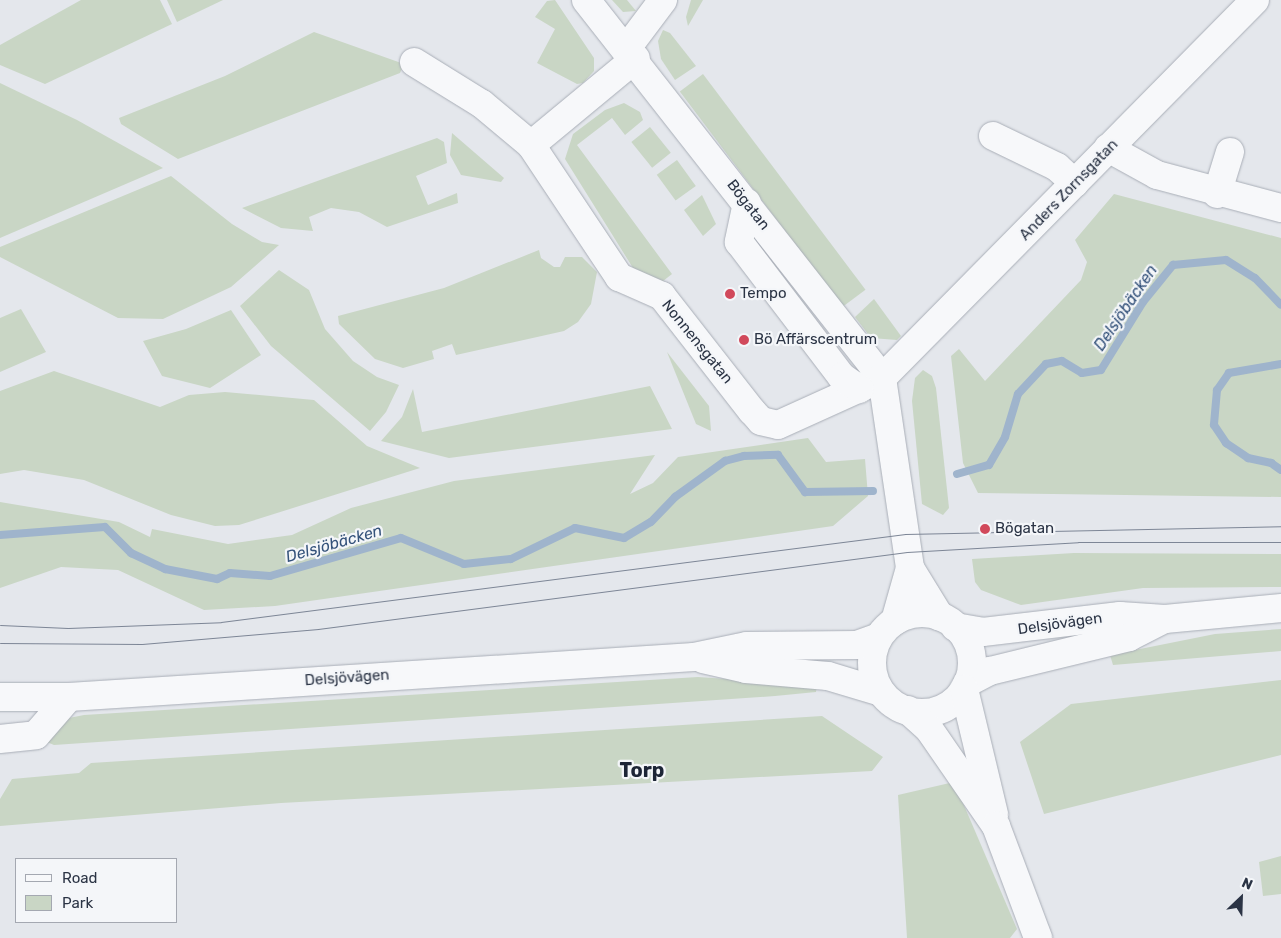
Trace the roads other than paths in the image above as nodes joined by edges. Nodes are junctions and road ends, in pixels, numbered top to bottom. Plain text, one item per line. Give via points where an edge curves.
1 (586, 0) edge
2 (663, 0) edge
3 (1255, 0) edge
4 (632, 53) junction
5 (414, 62) dead end
6 (993, 136) dead end
7 (531, 145) junction
8 (1108, 148) junction
9 (1230, 152) dead end
10 (1075, 182) junction
11 (1217, 194) junction
12 (1281, 208) edge
13 (870, 384) junction
14 (910, 568) junction
15 (1281, 608) edge
16 (1165, 619) junction
17 (948, 622) junction
18 (887, 629) junction
19 (694, 657) junction
20 (966, 686) junction
21 (881, 692) junction
22 (0, 697) edge
23 (69, 697) junction
24 (908, 710) junction
25 (0, 739) edge
26 (996, 826) junction
27 (1038, 938) edge

1 - 4 street, Bögatan
2 - 4 street
3 - 8 street, Anders Zornsgatan
4 - 7 street
4 - 13 street, Bögatan via 747,203
5 - 7 street, Nonnensgatan via 482,104
6 - 10 street via 1056,167
7 - 13 street, Nonnensgatan via 619,277 662,296 761,421 788,423
8 - 10 street, Anders Zornsgatan
8 - 11 street via 1132,165
9 - 11 street
10 - 13 street, Anders Zornsgatan
11 - 12 street
13 - 14 street, Bögatan
14 - 17 street, Bögatan
14 - 18 street, Bögatan
15 - 16 street, Delsjövägen
16 - 17 street, Delsjövägen via 1120,616 983,632
16 - 20 street, Delsjövägen via 1129,637 990,671
17 - 18 street via 916,614
17 - 20 street via 971,656
18 - 19 street, Delsjövägen via 857,645 747,646
18 - 21 street via 872,663
19 - 21 street, Delsjövägen via 746,669 828,676
19 - 23 street, Delsjövägen
20 - 24 street via 942,708
20 - 26 street
21 - 24 street
22 - 23 street, Delsjövägen
23 - 25 street via 36,735
24 - 26 street via 929,729
26 - 27 street

